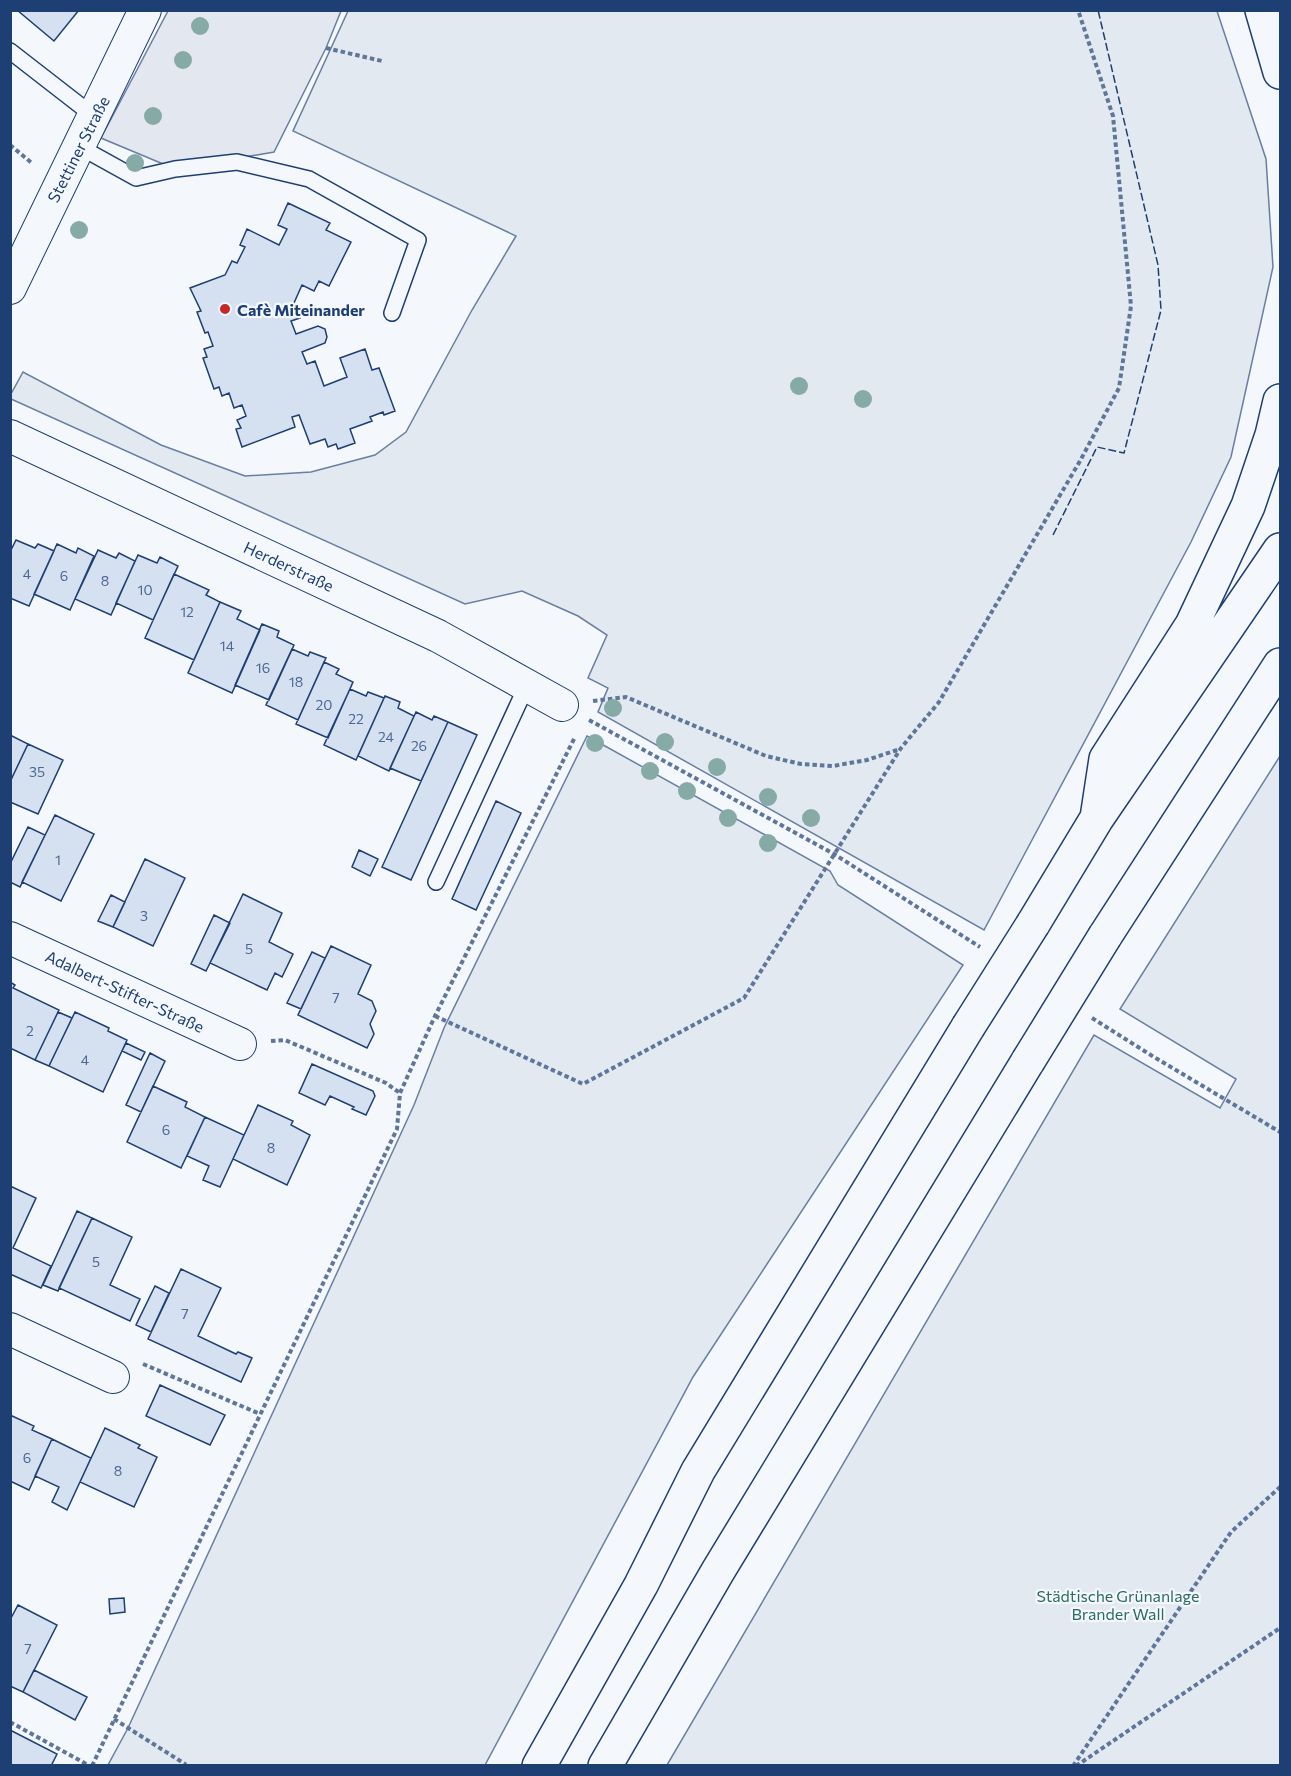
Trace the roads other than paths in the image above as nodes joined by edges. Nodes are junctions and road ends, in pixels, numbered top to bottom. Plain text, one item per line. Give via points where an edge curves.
1 (145, 10) edge
2 (1262, 10) edge
3 (10, 51) edge
4 (1281, 72) edge
5 (95, 117) junction
6 (80, 147) junction
7 (10, 288) edge
8 (392, 313) dead end
9 (1281, 401) edge
10 (10, 436) edge
11 (1281, 550) edge
12 (1281, 665) edge
13 (527, 685) junction
14 (1281, 708) edge
15 (573, 711) road end
16 (1097, 818) junction
17 (1166, 842) junction
18 (436, 882) dead end
19 (10, 938) edge
20 (240, 1044) road end
21 (10, 1329) edge
22 (113, 1377) road end
23 (539, 1766) edge
24 (605, 1766) edge

1 - 5 street, Stettiner Straße
2 - 4 highway
3 - 5 lane
5 - 6 street, Stettiner Straße
6 - 7 street, Stettiner Straße
6 - 8 lane via 136,178 237,162 309,179 418,240
9 - 16 highway via 1248,506 1192,625 1106,759
10 - 13 street, Herderstraße via 438,636
11 - 16 highway
12 - 17 highway
13 - 15 street, Herderstraße
13 - 18 lane
14 - 17 highway
16 - 23 highway, bridge via 698,1471 641,1585
17 - 24 highway, bridge via 1104,936 718,1571
19 - 20 street, Adalbert-Stifter-Straße
21 - 22 street

